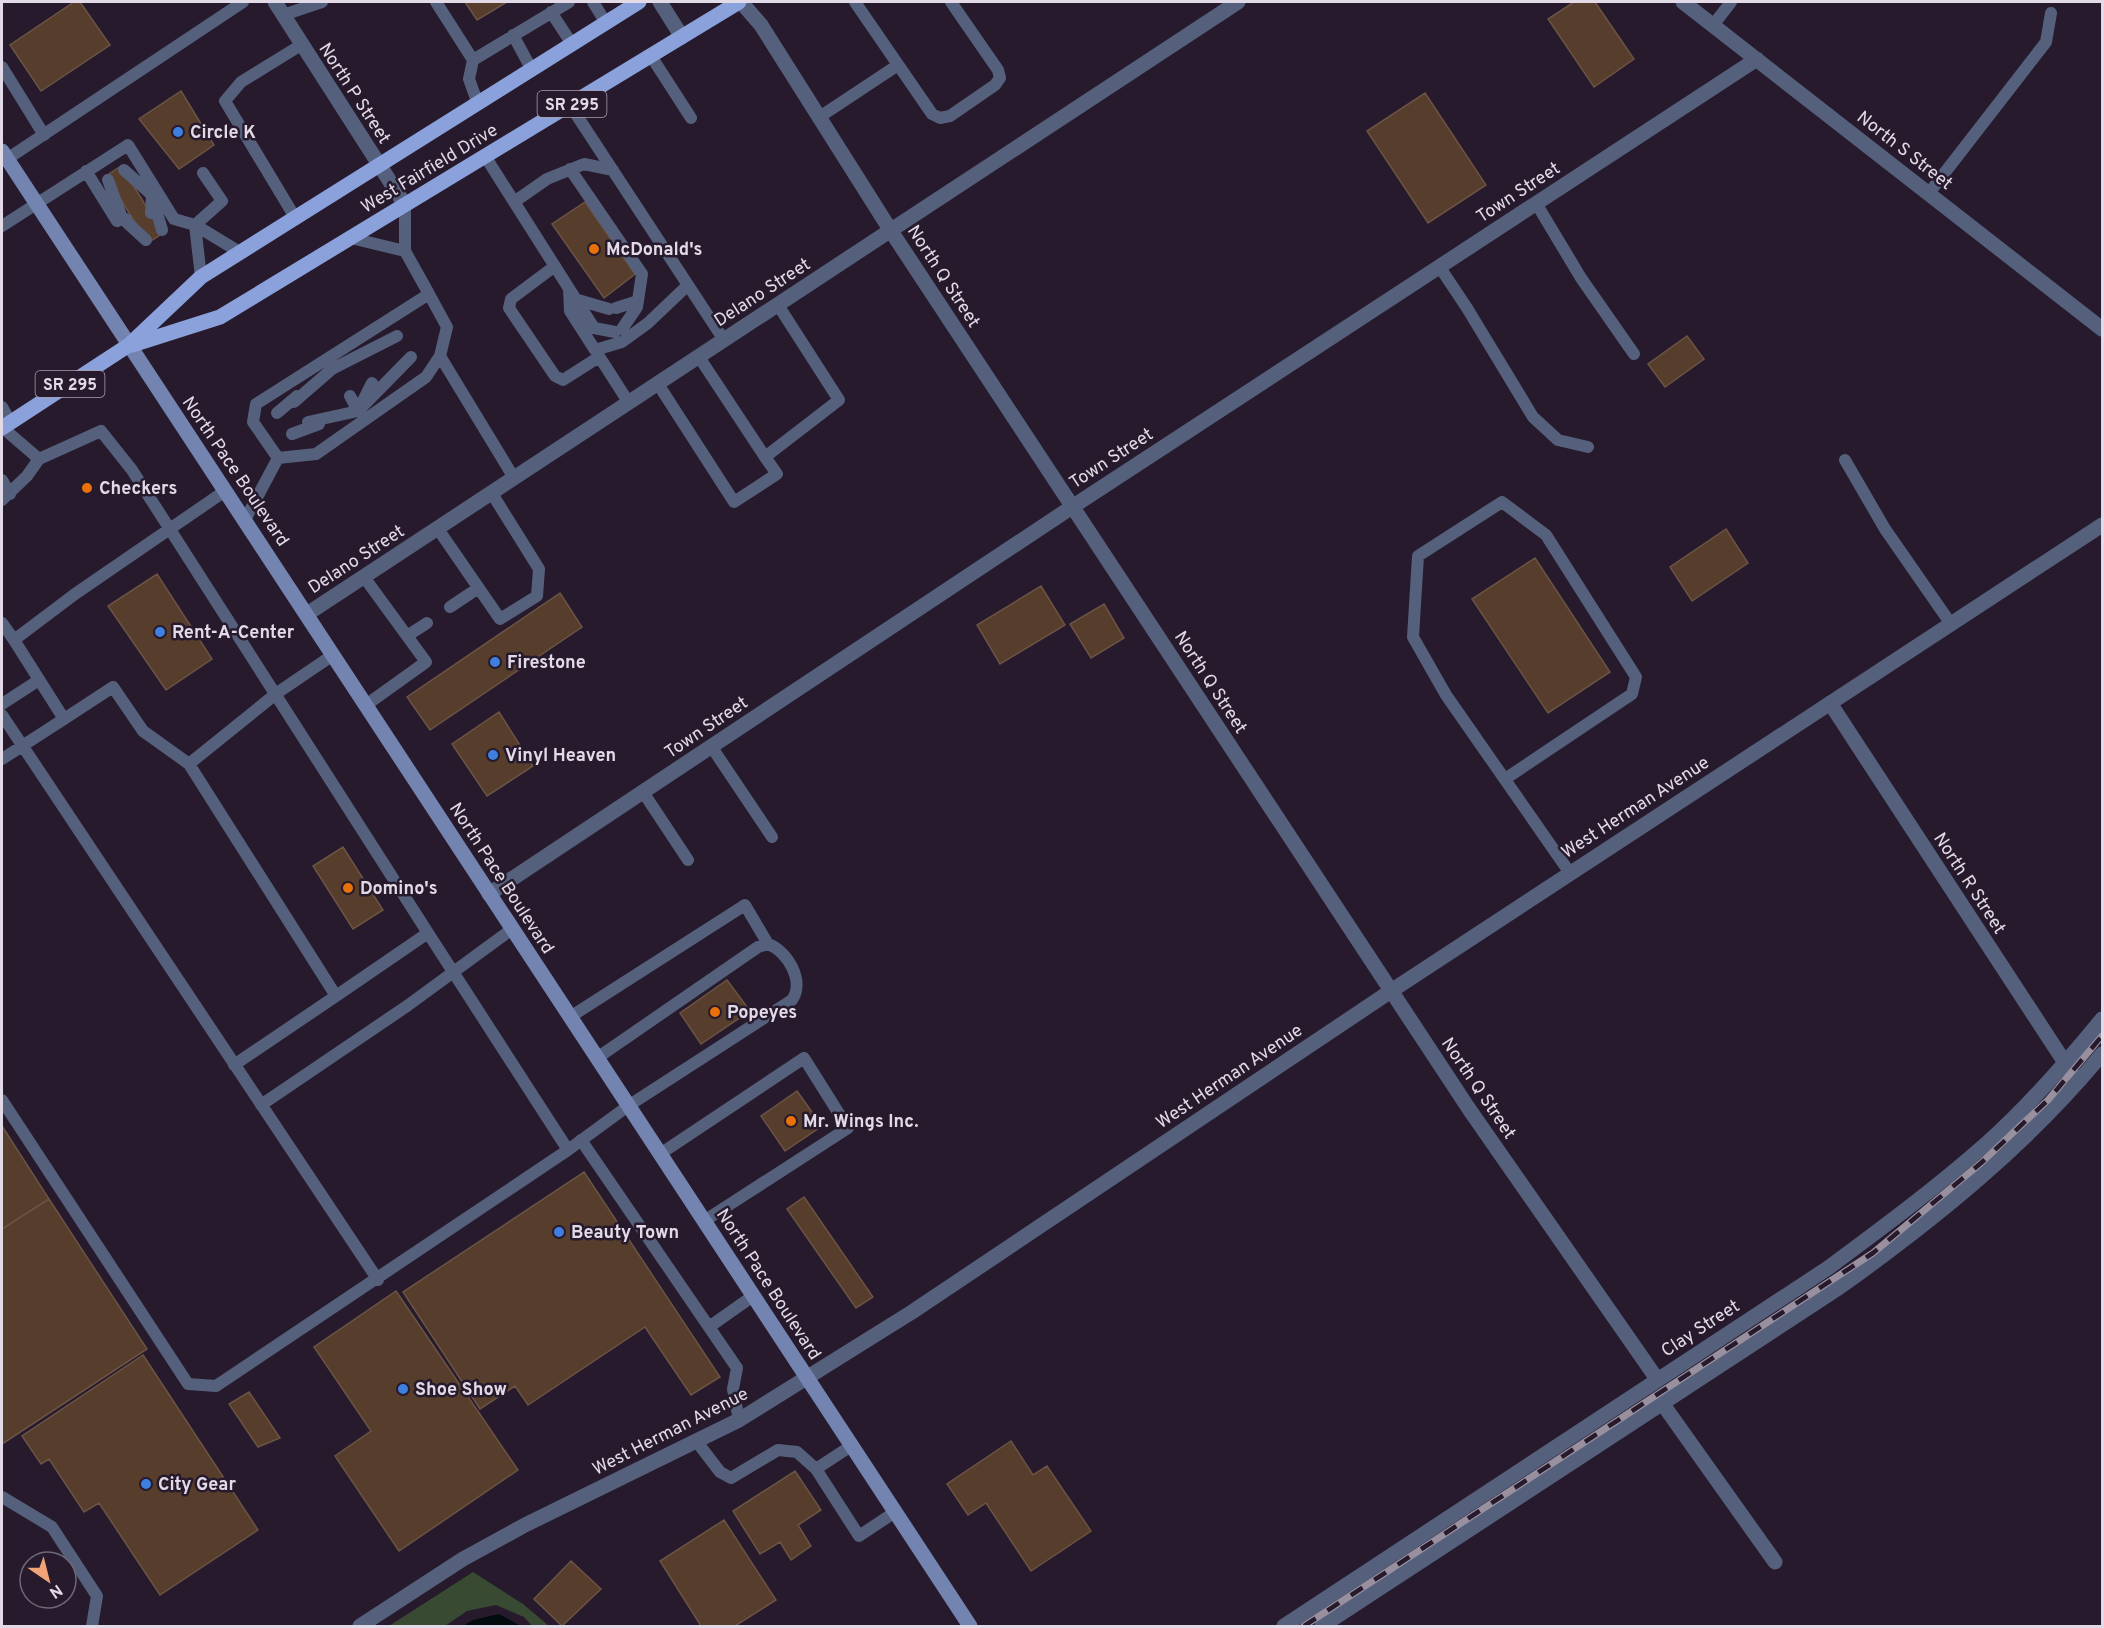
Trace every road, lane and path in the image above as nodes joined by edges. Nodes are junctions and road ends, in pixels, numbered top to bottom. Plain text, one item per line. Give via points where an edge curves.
1 (243, 2) edge
2 (322, 2) edge
3 (436, 2) edge
4 (569, 2) edge
5 (593, 2) edge
6 (639, 2) edge
7 (660, 2) edge
8 (740, 2) edge
9 (855, 2) edge
10 (951, 2) edge
11 (1238, 2) edge
12 (1683, 2) edge
13 (1731, 2) edge
14 (279, 8) edge
15 (551, 12) junction
16 (2052, 13) dead end
17 (606, 23) junction
18 (1714, 24) junction
19 (513, 36) junction
20 (682, 37) junction
21 (572, 44) junction
22 (301, 45) junction
23 (651, 56) junction
24 (1757, 59) junction
25 (473, 60) junction
26 (898, 65) junction
27 (2, 67) edge
28 (532, 70) junction
29 (478, 104) junction
30 (570, 105) junction
31 (691, 118) dead end
32 (818, 118) junction
33 (44, 135) junction
34 (4, 155) edge
35 (485, 156) junction
36 (379, 167) junction
37 (570, 169) junction
38 (124, 170) dead end
39 (613, 170) junction
40 (86, 171) junction
41 (203, 173) dead end
42 (108, 180) dead end
43 (136, 189) dead end
44 (1929, 193) junction
45 (155, 194) junction
46 (120, 198) dead end
47 (35, 202) junction
48 (514, 202) junction
49 (1536, 203) junction
50 (405, 205) junction
51 (151, 213) dead end
52 (122, 218) junction
53 (296, 219) junction
54 (135, 223) dead end
55 (195, 225) junction
56 (2, 226) edge
57 (162, 230) dead end
58 (891, 231) junction
59 (351, 238) junction
60 (146, 240) dead end
61 (405, 251) junction
62 (241, 253) junction
63 (555, 266) junction
64 (1439, 266) junction
65 (201, 277) junction
66 (688, 285) junction
67 (569, 288) junction
68 (429, 294) junction
69 (578, 300) junction
70 (638, 301) junction
71 (778, 305) junction
72 (2103, 329) edge
73 (397, 336) dead end
74 (724, 340) junction
75 (129, 345) junction
76 (380, 349) dead end
77 (597, 353) junction
78 (1634, 354) dead end
79 (440, 356) junction
80 (411, 357) dead end
81 (699, 357) junction
82 (357, 362) dead end
83 (331, 368) junction
84 (393, 368) dead end
85 (372, 383) dead end
86 (658, 384) junction
87 (317, 388) dead end
88 (350, 396) dead end
89 (294, 402) dead end
90 (629, 402) junction
91 (2, 407) edge
92 (330, 408) dead end
93 (358, 411) junction
94 (277, 412) dead end
95 (308, 422) dead end
96 (364, 423) junction
97 (5, 426) edge
98 (292, 434) dead end
99 (1588, 447) dead end
100 (765, 457) junction
101 (278, 458) junction
102 (39, 459) junction
103 (1845, 460) dead end
104 (514, 478) junction
105 (2, 480) edge
106 (225, 491) junction
107 (490, 492) junction
108 (6, 497) edge
109 (1072, 507) junction
110 (245, 520) junction
111 (2103, 525) edge
112 (170, 529) junction
113 (438, 529) junction
114 (364, 577) junction
115 (477, 589) junction
116 (450, 607) dead end
117 (308, 614) junction
118 (2, 623) edge
119 (427, 623) dead end
120 (1952, 624) junction
121 (407, 636) junction
122 (14, 640) junction
123 (333, 655) junction
124 (39, 680) junction
125 (277, 693) junction
126 (1830, 703) junction
127 (2, 704) edge
128 (366, 705) junction
129 (2, 715) edge
130 (64, 719) junction
131 (22, 746) junction
132 (711, 746) junction
133 (2, 759) edge
134 (189, 764) junction
135 (1505, 779) junction
136 (643, 792) junction
137 (772, 837) dead end
138 (688, 860) dead end
139 (1570, 873) junction
140 (489, 894) junction
141 (512, 929) junction
142 (428, 933) junction
143 (768, 944) junction
144 (452, 970) junction
145 (1391, 990) junction
146 (336, 996) junction
147 (570, 1017) junction
148 (2103, 1019) edge
149 (2103, 1054) edge
150 (597, 1058) junction
151 (2065, 1064) junction
152 (234, 1065) junction
153 (2079, 1082) junction
154 (2, 1100) edge
155 (261, 1105) junction
156 (628, 1106) junction
157 (581, 1140) junction
158 (568, 1150) junction
159 (660, 1154) junction
160 (704, 1221) junction
161 (378, 1280) junction
162 (753, 1296) junction
163 (709, 1327) junction
164 (807, 1378) junction
165 (1657, 1379) junction
166 (1662, 1403) junction
167 (739, 1420) junction
168 (697, 1442) junction
169 (851, 1446) junction
170 (816, 1469) junction
171 (2, 1497) edge
172 (895, 1512) junction
173 (1775, 1562) dead end
174 (92, 1626) edge
175 (360, 1626) edge
176 (970, 1626) edge
177 (1284, 1626) edge
178 (1322, 1626) edge

1 - 33 lane
2 - 14 lane
3 - 25 lane
4 - 15 lane
5 - 17 lane
6 - 17 main road, West Fairfield Drive / SR 295
7 - 20 street
8 - 20 main road, West Fairfield Drive / SR 295
8 - 32 street, North Q Street via 761,25
9 - 26 lane
10 - 26 lane via 998,69 1000,78 995,85 950,116 940,118 932,114
11 - 58 street, Delano Street
12 - 18 street, North S Street
13 - 18 lane
14 - 22 street, North P Street
15 - 19 lane
15 - 21 lane
16 - 44 lane via 2046,42
17 - 21 main road, West Fairfield Drive / SR 295
18 - 24 street, North S Street
19 - 25 lane
19 - 28 lane
20 - 23 main road, West Fairfield Drive / SR 295
21 - 28 main road, West Fairfield Drive / SR 295
22 - 36 street, North P Street
22 - 53 lane via 241,82 225,101
23 - 30 main road, West Fairfield Drive / SR 295
23 - 31 lane
24 - 44 street, North S Street
24 - 49 street, Town Street
25 - 29 lane via 469,79
26 - 32 lane
27 - 33 lane
28 - 29 main road, West Fairfield Drive / SR 295
29 - 36 main road, West Fairfield Drive / SR 295
30 - 35 main road, West Fairfield Drive / SR 295
30 - 39 lane
32 - 58 street, North Q Street
33 - 34 lane
34 - 47 main road, North Pace Boulevard
35 - 48 lane
35 - 50 main road, West Fairfield Drive / SR 295
36 - 50 street, North P Street
36 - 53 main road, West Fairfield Drive / SR 295
37 - 39 lane via 584,164
37 - 48 lane via 547,179
37 - 70 lane via 642,274
38 - 45 lane
39 - 66 lane
40 - 45 lane via 128,145
40 - 47 lane
40 - 52 lane via 117,221
41 - 55 lane via 222,201
42 - 52 lane
43 - 45 lane
44 - 72 street, North S Street
45 - 51 lane
45 - 55 lane via 174,219
45 - 57 lane
46 - 52 lane
47 - 56 lane
47 - 75 main road, North Pace Boulevard
48 - 63 lane
49 - 64 street, Town Street
49 - 78 lane via 1581,278
50 - 59 main road, West Fairfield Drive / SR 295
50 - 61 lane
52 - 54 lane
52 - 60 lane
53 - 62 main road, West Fairfield Drive / SR 295
55 - 62 lane
55 - 65 lane
58 - 71 street, Delano Street
58 - 109 street, North Q Street
59 - 61 lane
59 - 75 main road, West Fairfield Drive / SR 295 via 220,317
61 - 68 lane
62 - 65 main road, West Fairfield Drive / SR 295
63 - 67 lane
63 - 77 lane via 511,299 509,308 555,376 563,380
64 - 99 lane via 1533,417 1558,440
64 - 109 street, Town Street
65 - 75 main road, West Fairfield Drive / SR 295
66 - 74 lane
66 - 77 lane via 648,323 622,342
67 - 69 lane
67 - 77 lane via 570,311
68 - 79 lane via 447,327
68 - 83 lane
69 - 70 lane via 613,309
69 - 70 lane via 594,328 618,330
71 - 74 street, Delano Street
71 - 100 lane via 839,400
73 - 83 lane
74 - 81 street, Delano Street
75 - 97 main road, West Fairfield Drive / SR 295
75 - 106 main road, North Pace Boulevard
76 - 83 lane
77 - 90 lane
79 - 96 lane via 426,377
79 - 104 lane
80 - 93 lane
81 - 86 street, Delano Street
81 - 100 lane
82 - 83 lane
83 - 87 lane
83 - 89 lane
83 - 94 lane
83 - 101 lane via 256,404 253,422
84 - 93 lane
85 - 93 lane
86 - 90 street, Delano Street
86 - 100 lane via 734,502 777,474
88 - 93 lane
90 - 104 street, Delano Street
91 - 97 lane
92 - 93 lane
93 - 95 lane
93 - 96 lane
93 - 98 lane
96 - 101 lane via 316,454
97 - 102 lane
101 - 110 lane
102 - 108 lane
102 - 112 lane via 100,431 132,470
103 - 120 lane via 1885,529
104 - 107 street, Delano Street
105 - 108 lane
106 - 110 main road, North Pace Boulevard
106 - 112 lane
107 - 113 street, Delano Street
107 - 115 lane via 538,569 537,596 500,619
109 - 132 street, Town Street
109 - 145 street, North Q Street
110 - 117 main road, North Pace Boulevard
111 - 120 street, West Herman Avenue
112 - 122 lane
112 - 125 lane
113 - 114 street, Delano Street
113 - 115 lane
114 - 117 street, Delano Street
114 - 121 lane
115 - 116 lane
117 - 123 main road, North Pace Boulevard
118 - 122 lane
119 - 121 lane
120 - 126 street, West Herman Avenue
121 - 128 lane via 426,662
122 - 124 lane
123 - 125 lane
123 - 128 main road, North Pace Boulevard
124 - 127 lane
124 - 130 lane
125 - 134 lane
125 - 142 lane
126 - 139 street, West Herman Avenue
126 - 151 street, North R Street
128 - 140 main road, North Pace Boulevard
129 - 131 lane
130 - 131 lane
130 - 134 lane via 113,687 143,730
131 - 133 lane
131 - 152 lane
132 - 136 street, Town Street
132 - 137 lane
134 - 146 lane
135 - 135 lane via 1446,695 1413,637 1418,556 1503,502 1546,535 1636,677 1632,694
135 - 139 lane
136 - 138 lane
136 - 140 street, Town Street
139 - 145 street, West Herman Avenue
140 - 141 main road, North Pace Boulevard
141 - 144 lane
141 - 147 main road, North Pace Boulevard
142 - 144 lane
142 - 146 lane
143 - 147 lane via 745,905
143 - 150 lane
143 - 156 lane via 779,950 798,980 798,992 792,1000
144 - 155 lane
144 - 158 lane
145 - 164 street, West Herman Avenue via 912,1312
145 - 165 street, North Q Street via 1565,1250
146 - 152 lane
147 - 150 main road, North Pace Boulevard
148 - 151 street, Clay Street
149 - 153 street
150 - 156 main road, North Pace Boulevard
151 - 153 street, North R Street
151 - 165 street, Clay Street via 1986,1144 1898,1216 1828,1268
152 - 155 lane
153 - 166 street via 2023,1140 1885,1255
154 - 161 lane via 188,1384 216,1386
155 - 161 lane
156 - 157 lane
156 - 159 main road, North Pace Boulevard
157 - 158 lane
157 - 163 lane
158 - 161 lane
159 - 160 main road, North Pace Boulevard
159 - 160 lane via 804,1058 848,1128
160 - 162 main road, North Pace Boulevard
162 - 163 lane
162 - 164 main road, North Pace Boulevard
163 - 167 lane via 737,1368 734,1389
164 - 167 street, West Herman Avenue
164 - 169 main road, North Pace Boulevard
165 - 177 street, Clay Street
166 - 173 street
166 - 178 street
167 - 168 street, West Herman Avenue
168 - 170 lane via 720,1472 731,1478 778,1450 797,1452
168 - 175 street, West Herman Avenue via 525,1525 463,1559
169 - 170 lane
169 - 172 main road, North Pace Boulevard
170 - 172 lane via 859,1536
171 - 174 lane via 52,1527 97,1596
172 - 176 main road, North Pace Boulevard

